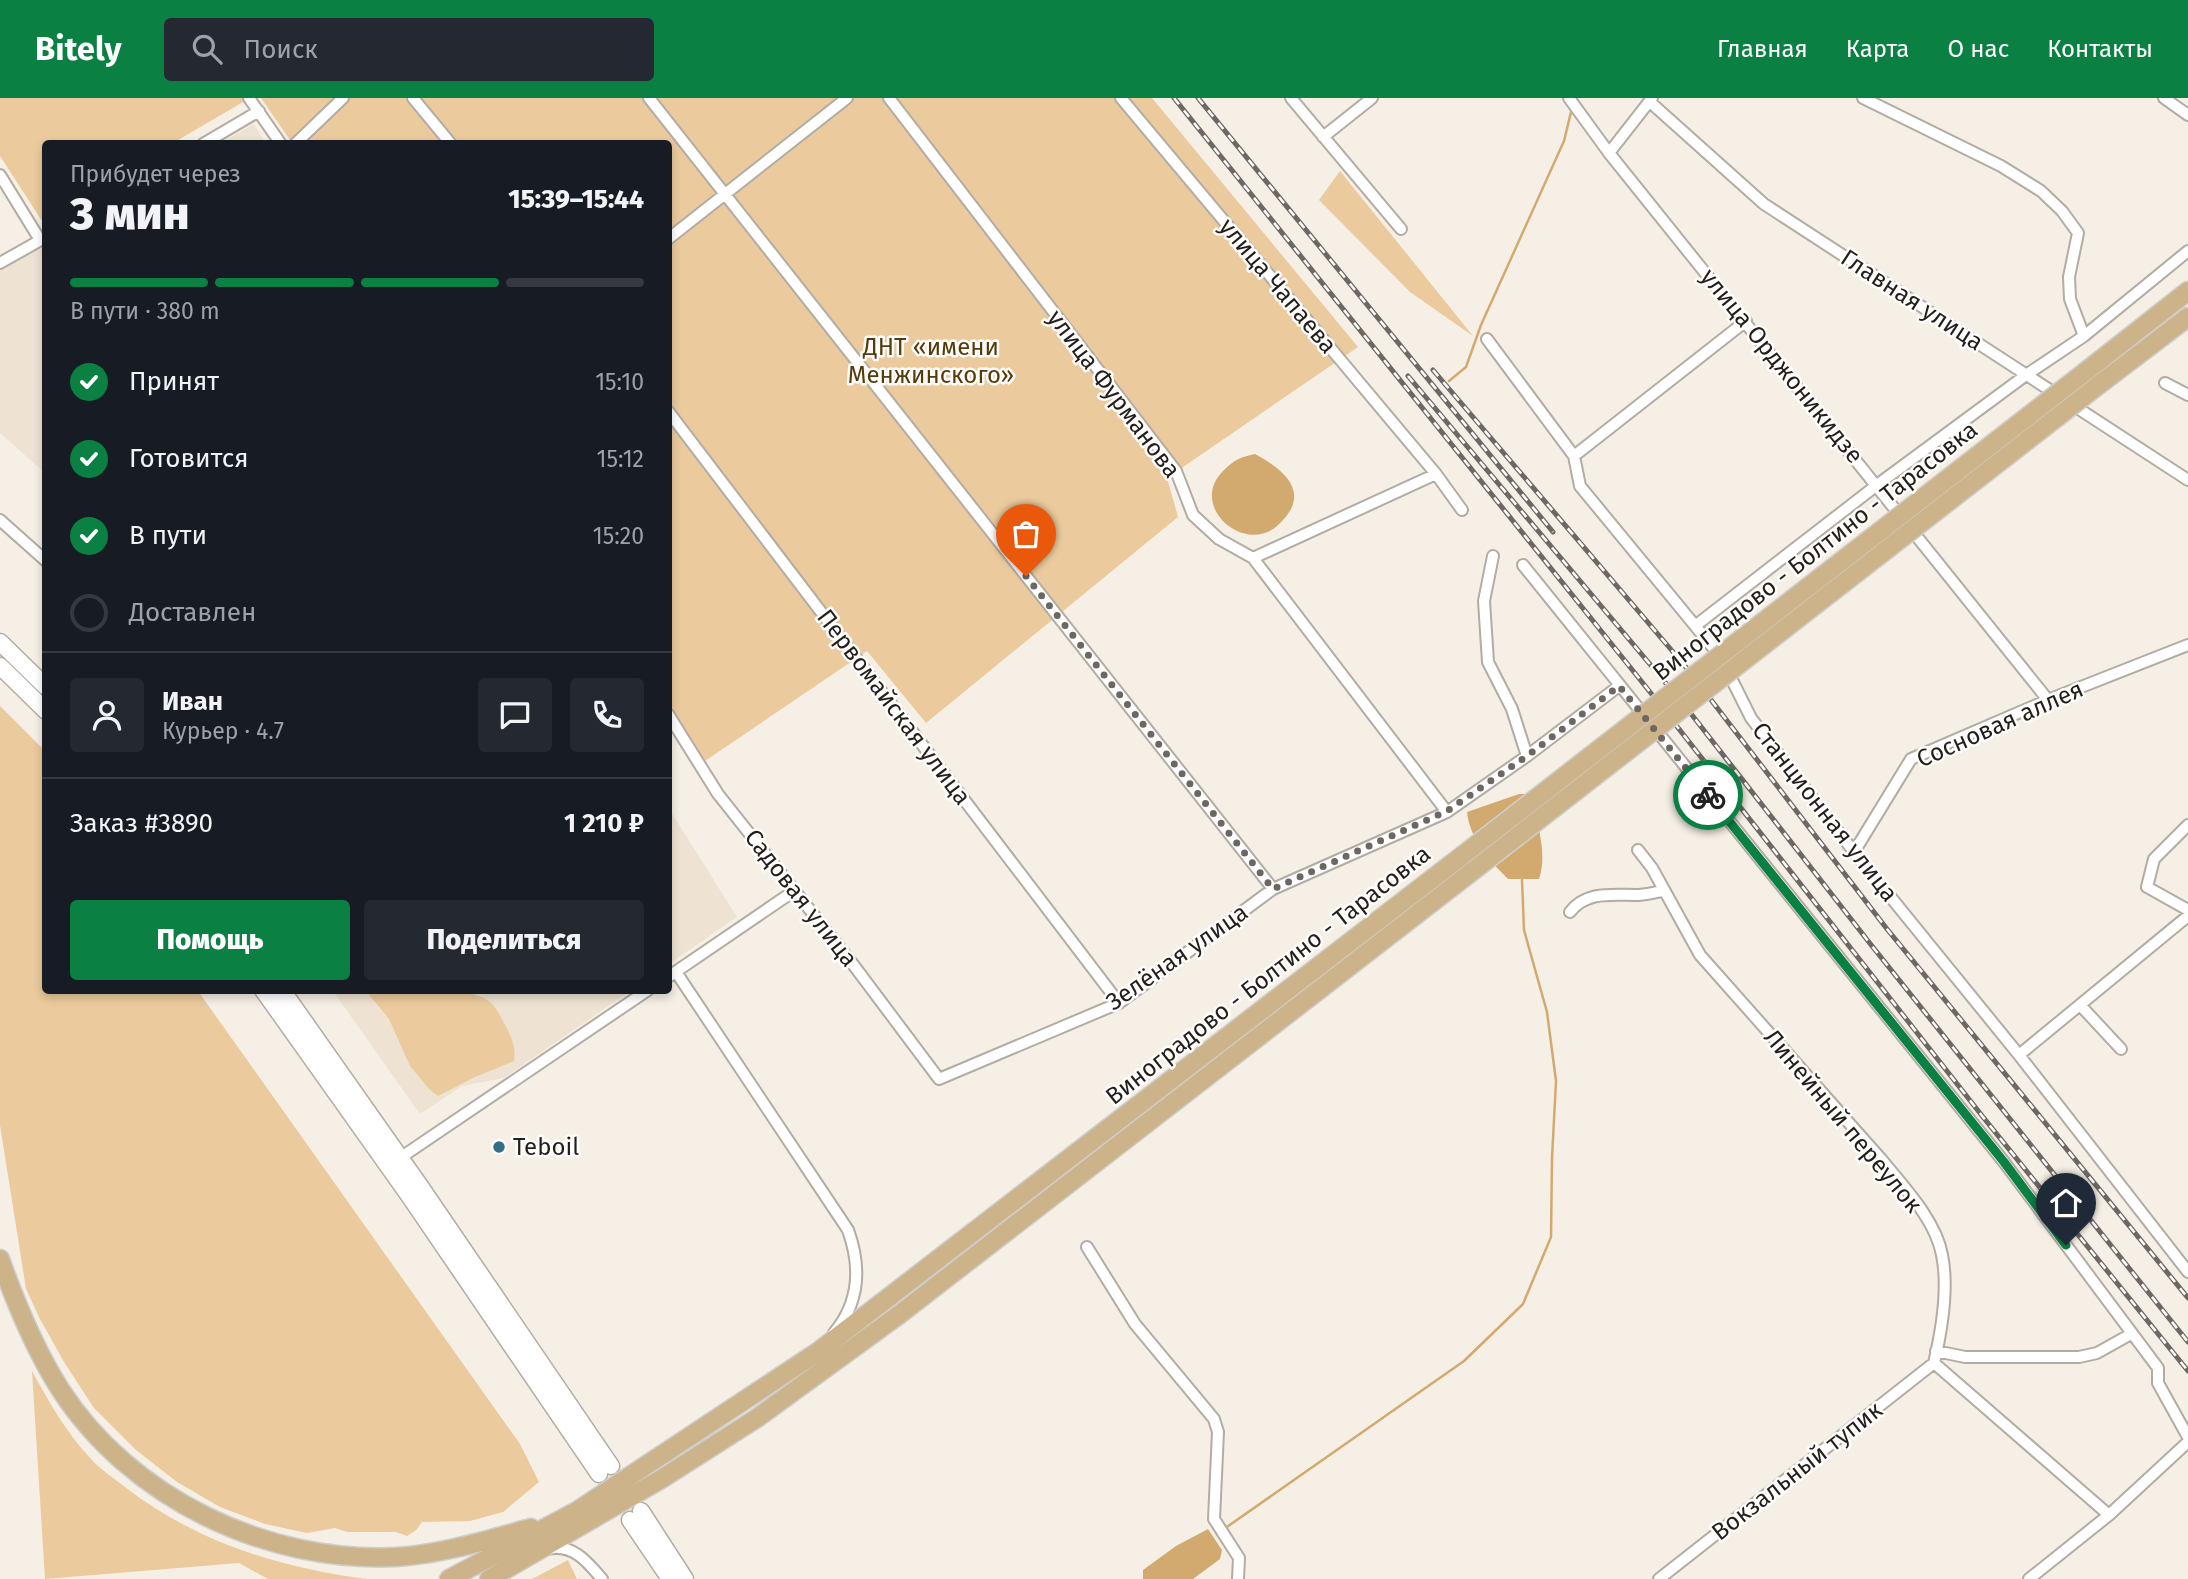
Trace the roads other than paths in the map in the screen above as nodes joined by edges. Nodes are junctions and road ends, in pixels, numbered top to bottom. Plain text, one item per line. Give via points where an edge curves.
1 (249, 98) edge
2 (343, 98) edge
3 (413, 98) edge
4 (649, 98) edge
5 (847, 98) edge
6 (889, 98) edge
7 (1121, 98) edge
8 (1291, 98) edge
9 (1372, 98) edge
10 (1569, 98) edge
11 (1863, 98) edge
12 (2164, 98) edge
13 (1651, 100) edge
14 (259, 111) junction
15 (2188, 115) edge
16 (1324, 137) junction
17 (210, 140) edge
18 (278, 140) edge
19 (299, 140) edge
20 (449, 140) edge
21 (1609, 153) junction
22 (0, 175) edge
23 (725, 195) junction
24 (1401, 229) dead end
25 (672, 236) edge
26 (42, 237) edge
27 (42, 239) edge
28 (2188, 251) edge
29 (0, 263) edge
30 (2188, 291) edge
31 (2188, 317) edge
32 (1746, 321) junction
33 (2084, 336) junction
34 (1487, 339) dead end
35 (2026, 374) junction
36 (2165, 383) dead end
37 (2188, 395) edge
38 (672, 416) edge
39 (1574, 456) junction
40 (1436, 474) junction
41 (2188, 480) edge
42 (1877, 485) junction
43 (1462, 510) dead end
44 (0, 520) edge
45 (1493, 556) dead end
46 (42, 557) edge
47 (1253, 558) junction
48 (1523, 565) dead end
49 (1695, 626) junction
50 (0, 642) edge
51 (2188, 645) edge
52 (0, 666) edge
53 (42, 683) edge
54 (1619, 686) junction
55 (2048, 700) junction
56 (42, 707) edge
57 (672, 720) edge
58 (1527, 756) junction
59 (1447, 811) junction
60 (2188, 825) edge
61 (1638, 850) dead end
62 (1854, 852) junction
63 (1273, 889) junction
64 (794, 891) junction
65 (1664, 891) junction
66 (2188, 911) edge
67 (1570, 912) dead end
68 (2188, 916) edge
69 (672, 974) edge
70 (265, 994) edge
71 (285, 994) edge
72 (642, 994) edge
73 (1119, 1003) junction
74 (2080, 1005) junction
75 (2121, 1049) dead end
76 (2019, 1055) junction
77 (939, 1079) joint
78 (400, 1158) junction
79 (414, 1190) junction
80 (1087, 1247) dead end
81 (0, 1259) edge
82 (2188, 1272) edge
83 (2131, 1334) junction
84 (819, 1351) junction
85 (1935, 1357) junction
86 (2188, 1439) edge
87 (605, 1470) dead end
88 (577, 1511) junction
89 (2109, 1515) junction
90 (540, 1551) junction
91 (501, 1574) edge
92 (449, 1579) edge
93 (489, 1579) edge
94 (602, 1579) edge
95 (670, 1579) edge
96 (685, 1579) edge
97 (1238, 1579) edge
98 (1660, 1579) edge
99 (2029, 1579) edge

1 - 14 street
2 - 19 street
3 - 20 street
4 - 23 street
5 - 23 street
6 - 47 street, улица Фурманова via 1176,471 1193,515 1219,539
7 - 40 street, улица Чапаева
8 - 16 street
9 - 16 street
10 - 21 street, улица Орджоникидзе
11 - 33 street via 2001,166 2041,191 2062,211 2078,233 2069,277 2070,299
12 - 15 street
13 - 21 street
13 - 35 street, Главная улица via 1764,204
14 - 17 street
14 - 18 street
16 - 24 street
21 - 32 street, улица Орджоникидзе
22 - 26 street
23 - 25 street
23 - 63 street
27 - 29 street
28 - 33 street
30 - 84 main road, Виноградово - Болтино - Тарасовка, bridge
31 - 90 main road, Виноградово - Болтино - Тарасовка, bridge via 900,1314 780,1402
32 - 39 street
32 - 42 street, улица Орджоникидзе
33 - 35 street
34 - 39 street, Станционная улица
35 - 41 street, Главная улица
35 - 42 street
36 - 37 street
38 - 73 street, Первомайская улица
39 - 49 street, Станционная улица via 1580,486
40 - 43 street, улица Чапаева
40 - 47 street
42 - 49 street
42 - 55 street, улица Орджоникидзе
44 - 46 street
45 - 58 street via 1484,601 1488,662 1512,709
47 - 59 street, улица Фурманова
48 - 54 street
49 - 62 street, Станционная улица via 1720,656 1751,718
50 - 53 street
51 - 55 street, Сосновая аллея
52 - 56 street
54 - 58 street, Зелёная улица
54 - 83 street via 2004,1162
55 - 62 street, Сосновая аллея via 1912,759
57 - 64 street, Садовая улица via 718,794
58 - 59 street, Зелёная улица
59 - 63 street, Зелёная улица
60 - 66 street via 2154,859 2147,887
61 - 65 street, Линейный переулок
62 - 76 street, Станционная улица
63 - 73 street, Зелёная улица
64 - 69 street
64 - 77 street, Садовая улица
65 - 67 street via 1601,894 1577,902
65 - 85 street, Линейный переулок via 1700,955 1881,1159 1927,1220 1942,1252 1944,1279
68 - 74 street
69 - 84 street via 848,1230 856,1252 857,1283 851,1307
70 - 79 street
71 - 78 street
72 - 78 street
73 - 77 street, Зелёная улица
74 - 75 street
74 - 76 street
76 - 82 street, Станционная улица
78 - 79 street
79 - 87 street
80 - 97 street via 1135,1324 1214,1419 1218,1432 1214,1519 1239,1558
81 - 88 main road via 32,1340 60,1390 96,1435 142,1478 211,1520 278,1545 336,1555 397,1557 467,1546
83 - 85 street via 2097,1353 2079,1357
83 - 86 street via 2158,1368 2158,1383
84 - 88 main road, Виноградово - Болтино - Тарасовка
85 - 89 street
85 - 98 street, Вокзальный тупик
86 - 89 street
88 - 92 main road, Виноградово - Болтино - Тарасовка
89 - 99 street
90 - 91 main road, Виноградово - Болтино - Тарасовка
90 - 94 street via 571,1549
91 - 93 main road, Виноградово - Болтино - Тарасовка
95 - 96 street via 636,1515

